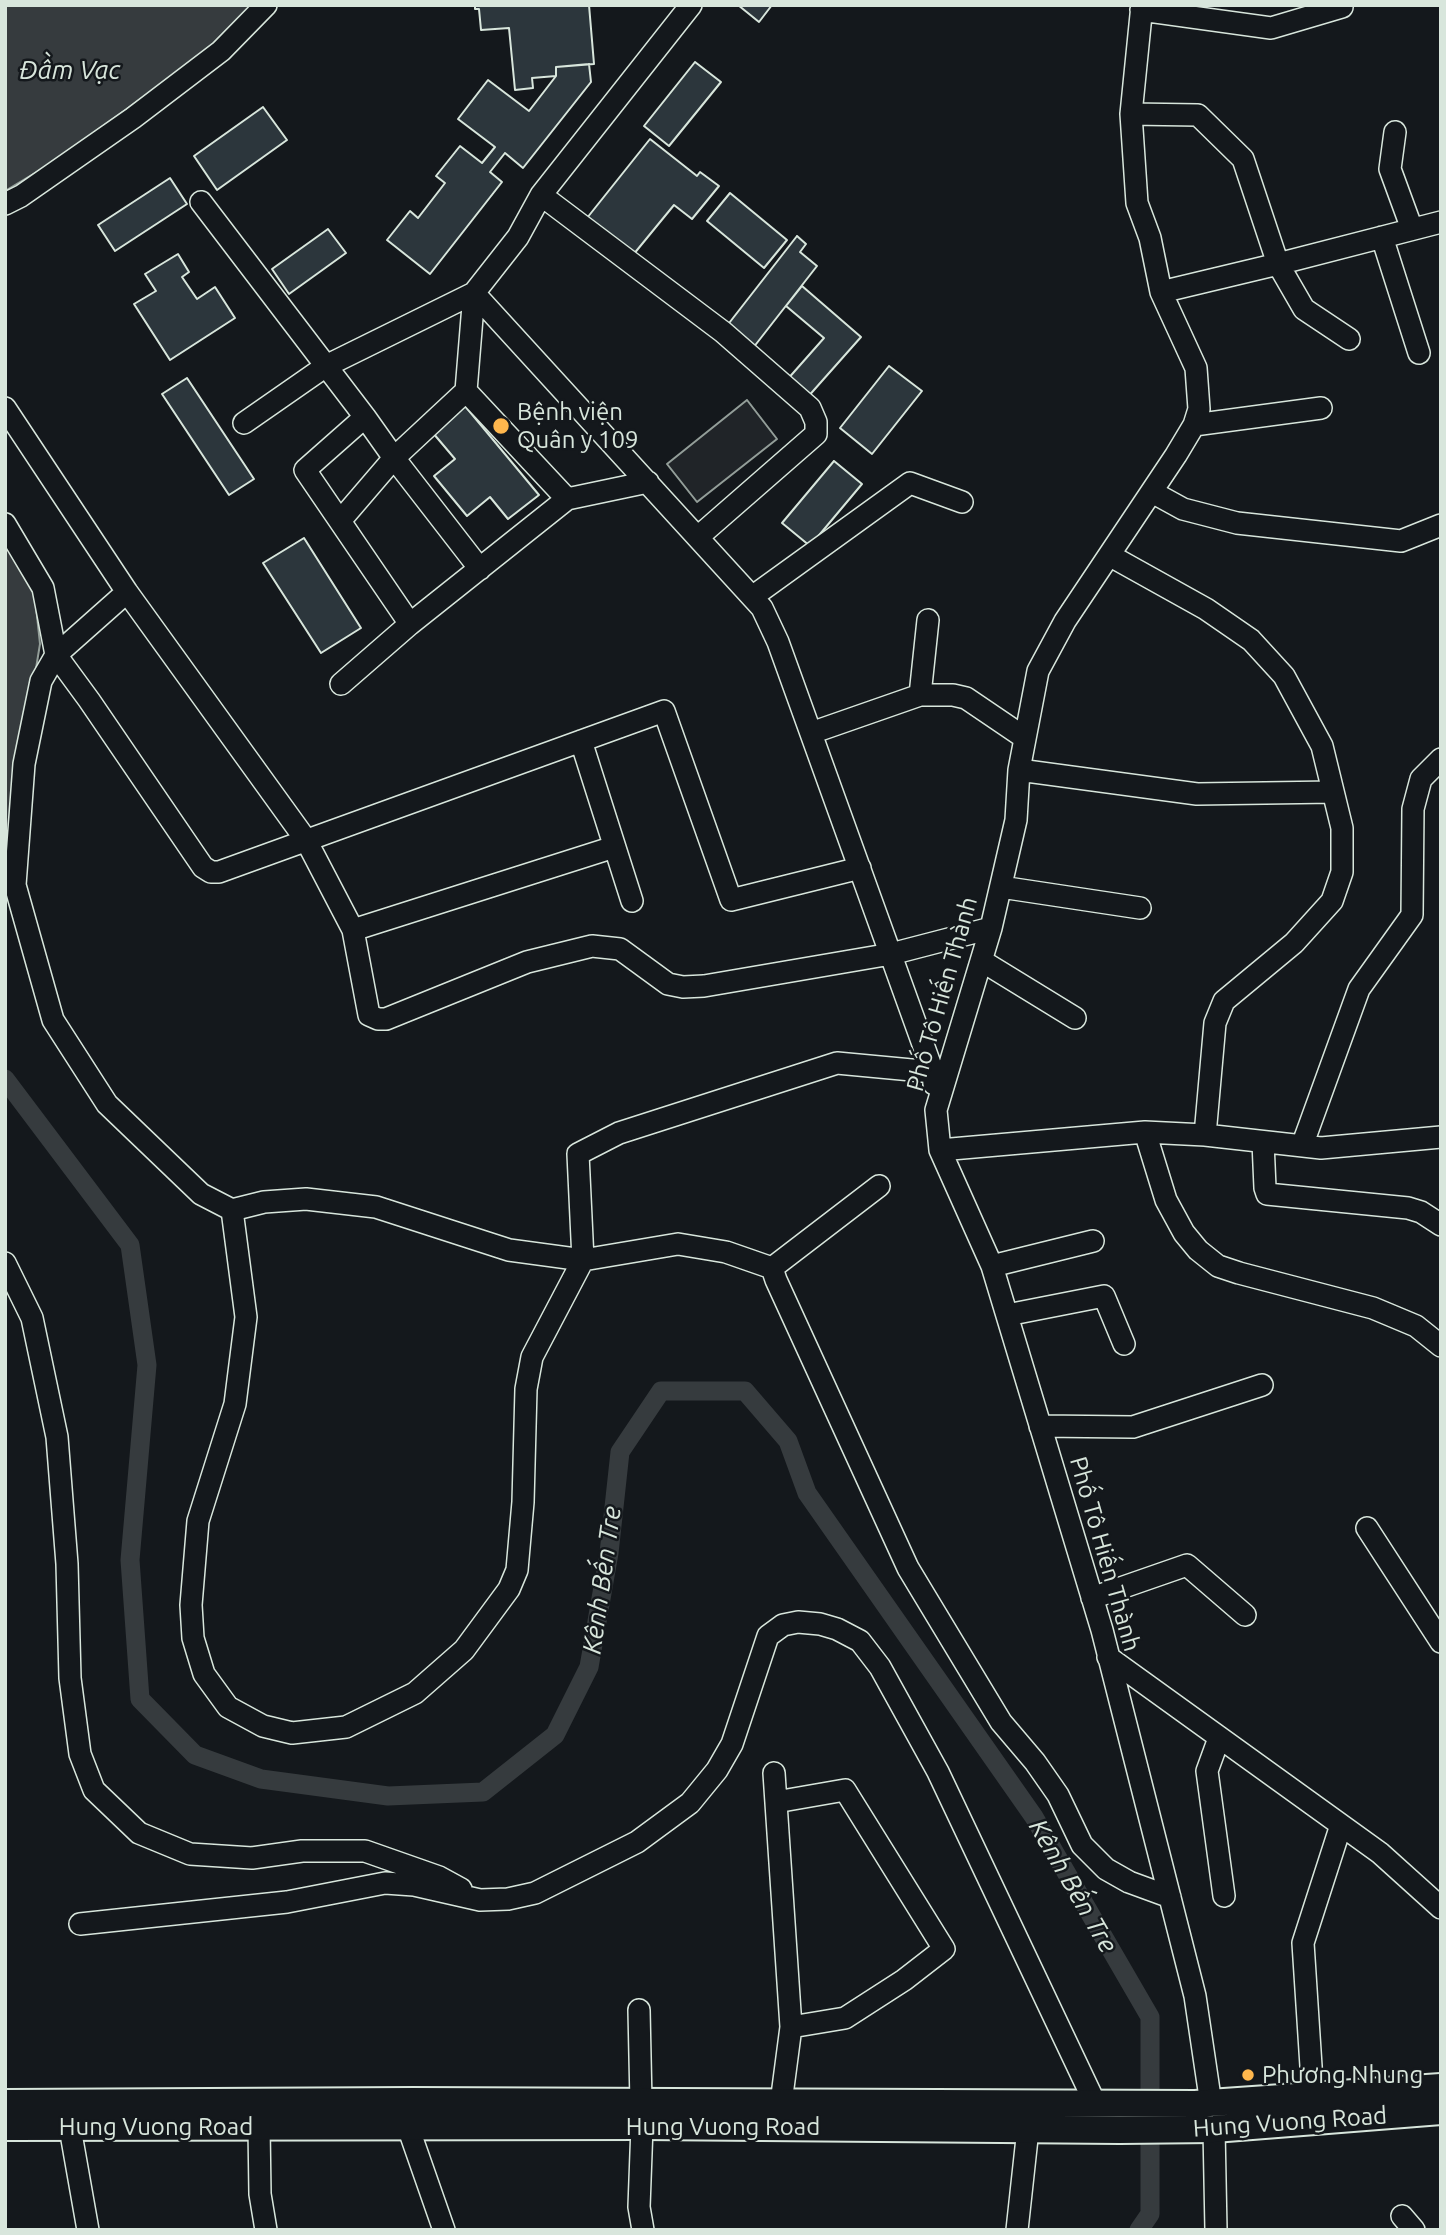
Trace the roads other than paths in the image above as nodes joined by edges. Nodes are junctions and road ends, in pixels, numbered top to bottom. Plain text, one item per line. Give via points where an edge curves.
1 (265, 5) edge
2 (691, 5) edge
3 (1342, 7) edge
4 (1142, 8) edge
5 (1131, 114) junction
6 (1395, 132) dead end
7 (541, 195) junction
8 (201, 202) dead end
9 (5, 204) edge
10 (1441, 222) edge
11 (1412, 229) junction
12 (1382, 237) junction
13 (1278, 264) junction
14 (1161, 292) junction
15 (474, 293) junction
16 (1349, 338) dead end
17 (1419, 353) dead end
18 (326, 366) junction
19 (466, 391) junction
20 (5, 408) edge
21 (1321, 408) dead end
22 (365, 417) junction
23 (244, 423) dead end
24 (1194, 425) junction
25 (394, 458) junction
26 (649, 482) junction
27 (1152, 492) junction
28 (567, 499) junction
29 (962, 502) dead end
30 (340, 521) junction
31 (5, 524) edge
32 (1441, 526) edge
33 (698, 537) junction
34 (1109, 555) junction
35 (480, 569) junction
36 (127, 592) junction
37 (752, 597) junction
38 (928, 620) dead end
39 (410, 624) junction
40 (56, 655) junction
41 (341, 684) dead end
42 (920, 695) junction
43 (811, 733) junction
44 (1025, 738) junction
45 (581, 741) junction
46 (1441, 758) edge
47 (1019, 771) junction
48 (1333, 792) junction
49 (306, 840) junction
50 (614, 847) junction
51 (860, 868) junction
52 (1001, 887) junction
53 (632, 901) dead end
54 (1140, 908) dead end
55 (991, 928) junction
56 (353, 930) junction
57 (891, 954) junction
58 (982, 961) junction
59 (1075, 1018) dead end
60 (933, 1072) junction
61 (936, 1110) junction
62 (1145, 1132) junction
63 (1205, 1135) junction
64 (1441, 1137) edge
65 (1263, 1142) junction
66 (1302, 1146) junction
67 (940, 1150) junction
68 (879, 1186) dead end
69 (232, 1210) junction
70 (1441, 1225) edge
71 (1093, 1241) dead end
72 (583, 1260) junction
73 (5, 1263) edge
74 (992, 1266) junction
75 (772, 1268) junction
76 (1007, 1315) junction
77 (1124, 1344) dead end
78 (1441, 1346) edge
79 (1262, 1385) dead end
80 (1041, 1426) junction
81 (1367, 1528) dead end
82 (1092, 1598) junction
83 (1244, 1615) dead end
84 (1441, 1642) edge
85 (1108, 1657) junction
86 (1219, 1738) junction
87 (774, 1773) dead end
88 (776, 1802) junction
89 (1341, 1825) junction
90 (1224, 1896) dead end
91 (1170, 1897) junction
92 (480, 1900) junction
93 (1439, 1901) edge
94 (80, 1924) dead end
95 (639, 2010) dead end
96 (791, 2026) junction
97 (1441, 2087) edge
98 (1313, 2097) junction
99 (5, 2103) edge
100 (781, 2103) junction
101 (1108, 2103) junction
102 (1441, 2111) edge
103 (410, 2114) junction
104 (641, 2114) junction
105 (1205, 2117) junction
106 (5, 2127) edge
107 (259, 2127) junction
108 (70, 2128) junction
109 (1028, 2129) junction
110 (88, 2230) edge
111 (266, 2230) edge
112 (444, 2230) edge
113 (643, 2230) edge
114 (1017, 2230) edge
115 (1216, 2230) edge

1 - 9 street via 221,51 122,126
2 - 7 street
3 - 4 street via 1271,28
4 - 5 street, Phố Tô Hiến Thành
5 - 13 street via 1198,115 1243,159
5 - 14 street, Phố Tô Hiến Thành via 1137,203
6 - 11 street via 1390,169
7 - 15 street via 518,237
7 - 33 street via 723,332 810,408 816,434
8 - 18 street
10 - 11 street
11 - 12 street
12 - 13 street
12 - 17 street
13 - 14 street
13 - 16 street via 1304,309
14 - 24 street, Phố Tô Hiến Thành via 1196,368 1199,409
15 - 18 street
15 - 19 street
15 - 26 street
18 - 22 street
18 - 23 street
19 - 25 street
19 - 28 street
20 - 36 street
21 - 24 street
22 - 25 street
22 - 30 street via 304,470
24 - 27 street, Phố Tô Hiến Thành
25 - 30 street
25 - 35 street
26 - 28 street
26 - 33 street
27 - 32 street via 1182,509 1237,523 1401,541
27 - 34 street, Phố Tô Hiến Thành
28 - 35 street
29 - 37 street via 910,483
30 - 39 street
31 - 40 street via 43,588
33 - 37 street
34 - 44 street, Phố Tô Hiến Thành via 1038,671
34 - 48 street via 1251,640 1284,676 1322,746
35 - 39 street
36 - 40 street
36 - 49 street
37 - 43 street via 778,642
38 - 42 street
39 - 41 street
40 - 49 street via 203,867 219,872
40 - 69 street via 41,681 24,764 15,885 53,1020 107,1104 201,1194
42 - 43 street
42 - 44 street via 966,698
43 - 51 street
44 - 47 street, Phố Tô Hiến Thành
45 - 49 street
45 - 50 street
45 - 51 street via 664,711 731,900
46 - 66 street via 1421,779 1413,809 1412,915 1359,989
47 - 48 street via 1197,794
47 - 52 street, Phố Tô Hiến Thành via 1016,820
48 - 63 street via 1342,828 1342,873 1332,901 1294,943 1224,1001 1215,1023
49 - 56 street
50 - 53 street
50 - 56 street
51 - 57 street
52 - 54 street
52 - 55 street, Phố Tô Hiến Thành
55 - 57 street
55 - 58 street, Phố Tô Hiến Thành
56 - 57 street via 369,1015 378,1019 527,962 592,946 620,949 667,984 683,987
57 - 60 street
58 - 59 street
58 - 61 street, Phố Tô Hiến Thành
60 - 61 street
60 - 72 street via 837,1063 619,1133 578,1154
61 - 67 street, Phố Tô Hiến Thành
62 - 63 street
62 - 67 street
62 - 78 street via 1166,1200 1184,1233 1218,1266 1373,1308 1416,1326
63 - 65 street
64 - 66 street
65 - 66 street
65 - 70 street via 1267,1194 1408,1208
67 - 74 street, Phố Tô Hiến Thành
68 - 75 street
69 - 72 street via 306,1199 376,1207 509,1250
69 - 72 street via 246,1317 235,1404 198,1521 193,1638 204,1674 228,1707 262,1726 292,1734 346,1727 415,1693 464,1650 509,1589 517,1570 531,1357
71 - 74 street
72 - 75 street via 678,1244 726,1252
73 - 92 street via 32,1318 57,1437 70,1678 79,1754 94,1790 139,1833 190,1854 252,1858 302,1851 365,1851 439,1877
74 - 76 street, Phố Tô Hiến Thành
75 - 91 street via 908,1568 1001,1722 1058,1794 1082,1845 1106,1869
76 - 77 street via 1104,1296
76 - 80 street, Phố Tô Hiến Thành
79 - 80 street via 1133,1427
80 - 82 street, Phố Tô Hiến Thành
81 - 84 street
82 - 83 street via 1186,1565
82 - 85 street, Phố Tô Hiến Thành
85 - 86 street
85 - 91 street, Phố Tô Hiến Thành
86 - 89 street
86 - 90 street via 1207,1771
87 - 88 street
88 - 96 street
88 - 96 street via 845,1790 944,1950 845,2018
89 - 93 street
89 - 98 street via 1303,1942
91 - 105 street, Phố Tô Hiến Thành via 1195,1996
92 - 94 street via 385,1883 287,1902
92 - 101 street via 535,1894 637,1842 690,1803 732,1744 768,1636 783,1625 798,1622 837,1629 860,1641 880,1667
95 - 104 street
96 - 100 street
97 - 98 main road, Hung Vuong Road
98 - 105 main road, Hung Vuong Road
99 - 103 main road, Hung Vuong Road
100 - 101 main road, Hung Vuong Road
100 - 104 main road, Hung Vuong Road
101 - 105 main road, Hung Vuong Road
102 - 105 main road, Hung Vuong Road
103 - 104 main road, Hung Vuong Road
103 - 107 main road, Hung Vuong Road
103 - 112 street
104 - 109 main road, Hung Vuong Road
104 - 113 street via 639,2207
105 - 109 main road, Hung Vuong Road via 1121,2130
105 - 115 street, Phố Tô Hiến Thành
106 - 108 main road, Hung Vuong Road
107 - 108 main road, Hung Vuong Road
107 - 111 street via 260,2194
108 - 110 street
109 - 114 street

